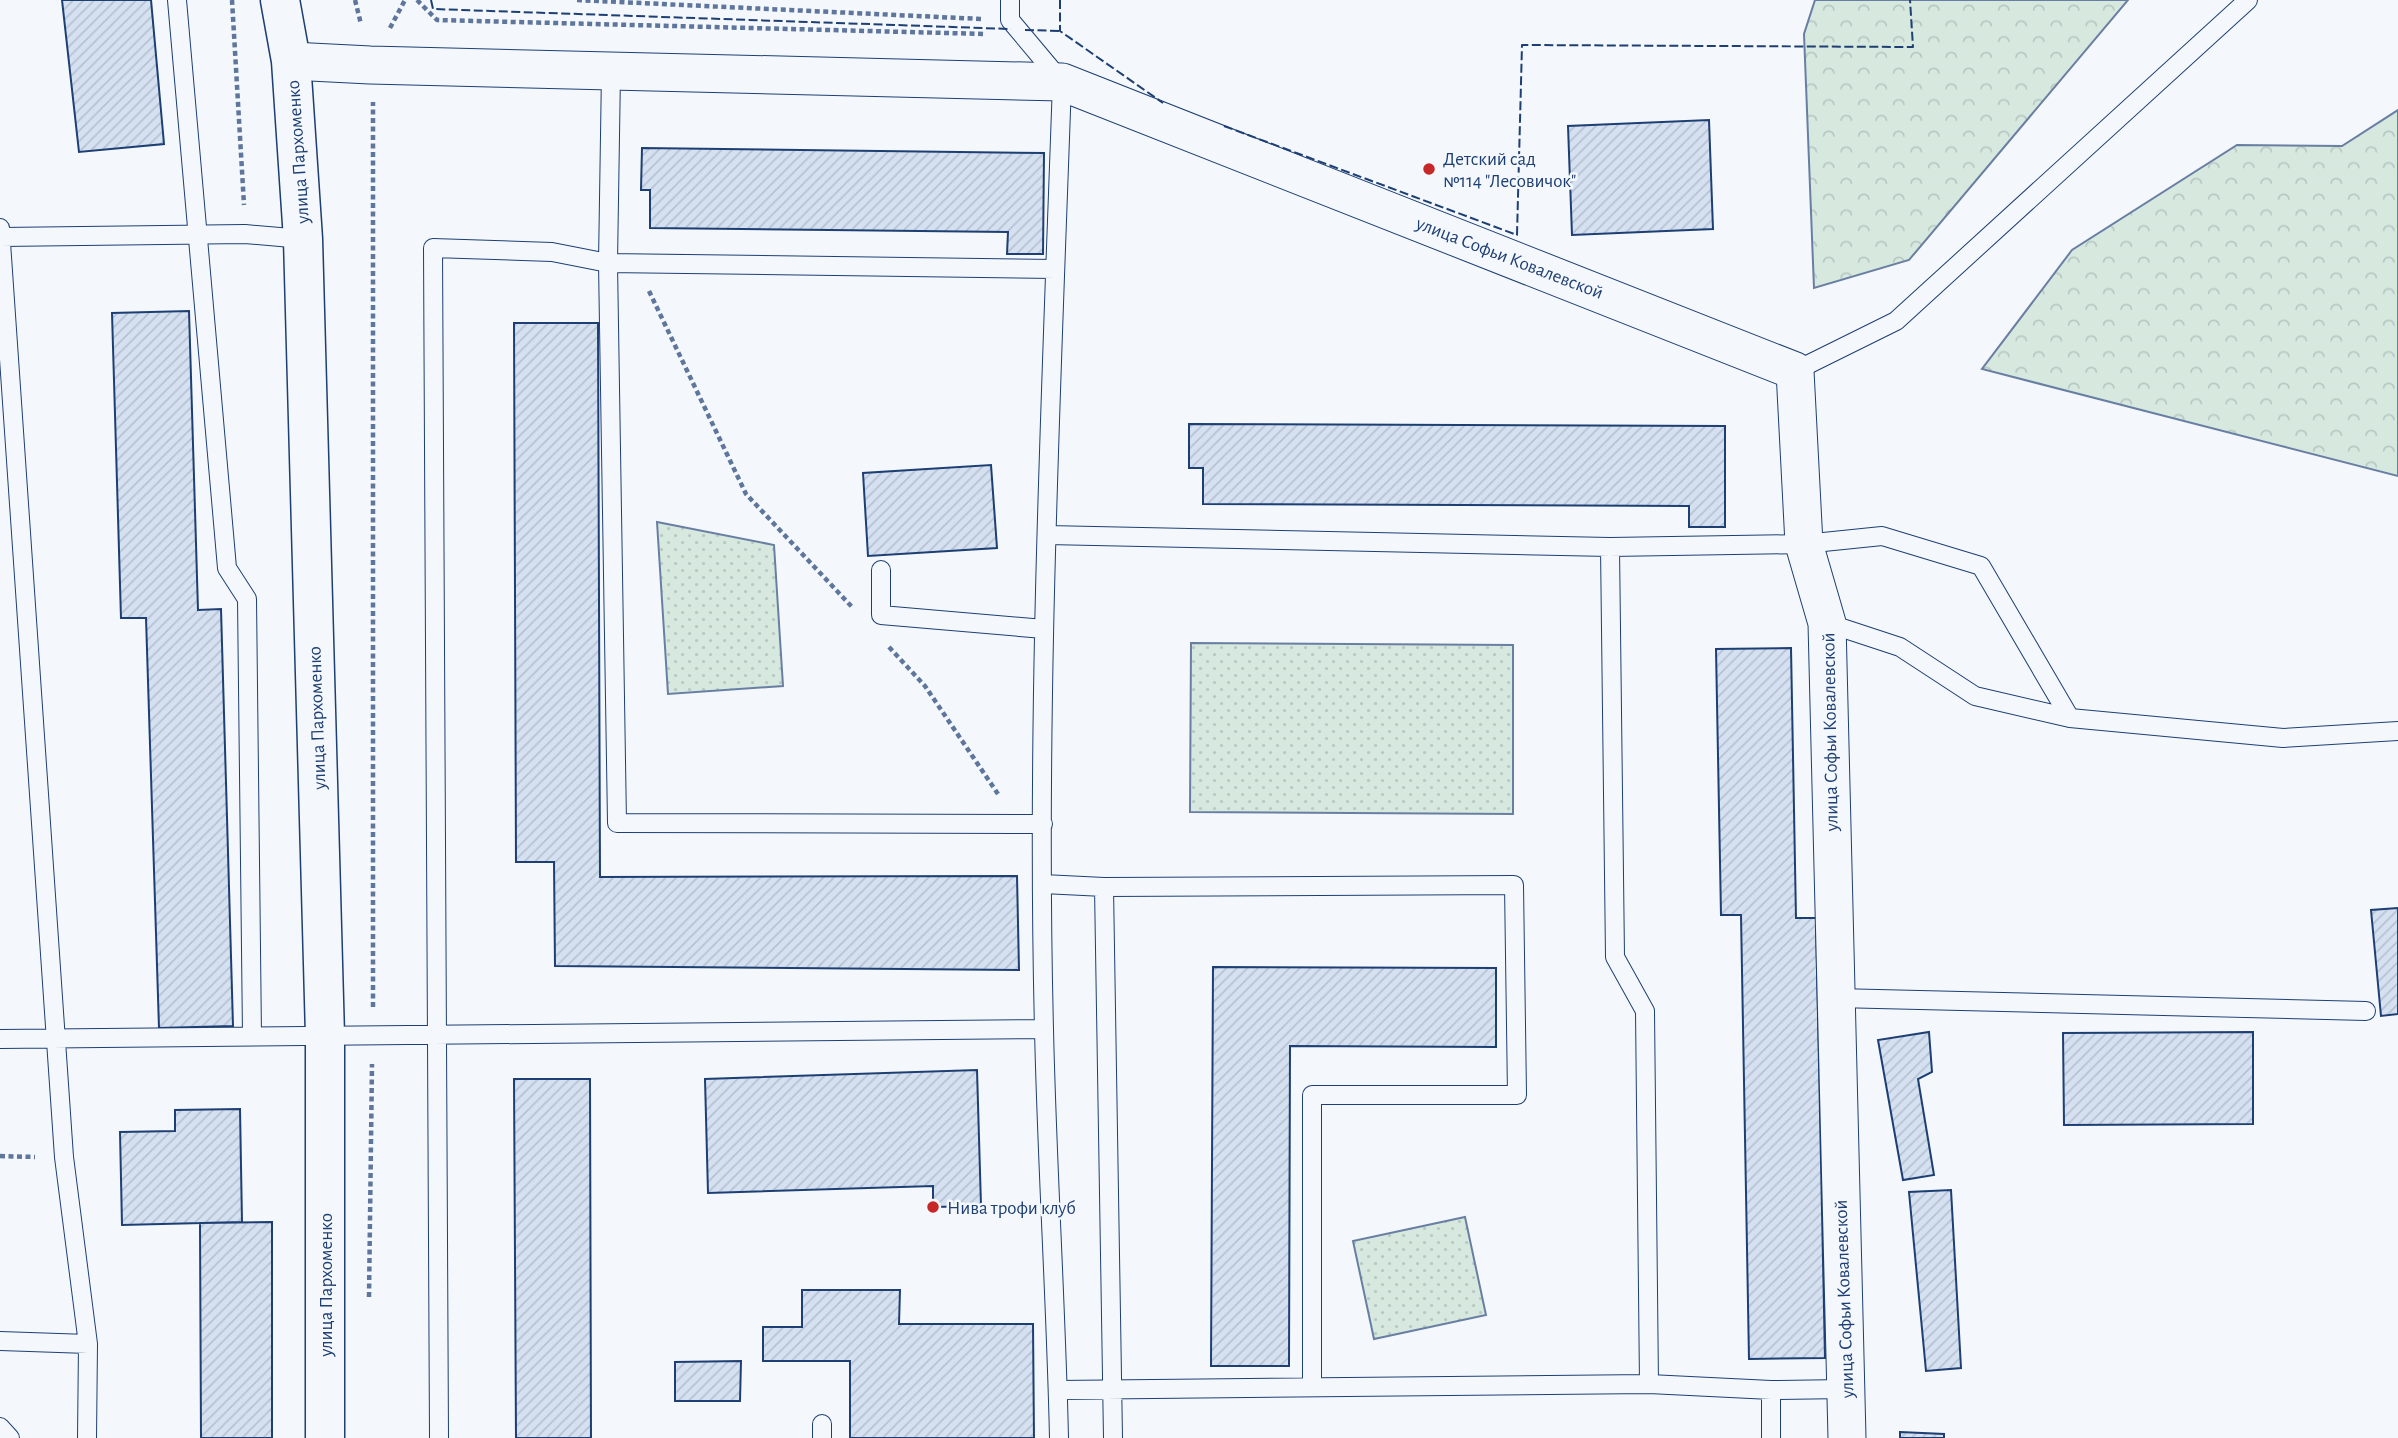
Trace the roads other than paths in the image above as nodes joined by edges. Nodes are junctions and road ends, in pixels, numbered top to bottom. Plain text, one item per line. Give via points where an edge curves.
1 (177, 0) edge
2 (280, 0) edge
3 (1010, 0) edge
4 (2248, 0) edge
5 (291, 61) junction
6 (611, 72) junction
7 (1062, 82) junction
8 (0, 228) edge
9 (199, 235) junction
10 (1, 237) edge
11 (303, 239) junction
12 (608, 263) junction
13 (1055, 269) junction
14 (1795, 371) junction
15 (1047, 535) junction
16 (1804, 544) junction
17 (1609, 547) junction
18 (881, 570) dead end
19 (1827, 623) junction
20 (1044, 629) junction
21 (2070, 718) junction
22 (2398, 731) edge
23 (1043, 824) junction
24 (1043, 884) junction
25 (1104, 887) junction
26 (1836, 998) junction
27 (2367, 1011) dead end
28 (1044, 1029) junction
29 (439, 1035) junction
30 (252, 1036) junction
31 (326, 1036) junction
32 (56, 1038) junction
33 (0, 1039) edge
34 (0, 1341) edge
35 (88, 1344) junction
36 (1649, 1384) junction
37 (1311, 1387) junction
38 (1111, 1389) junction
39 (1058, 1390) junction
40 (1771, 1390) junction
41 (1846, 1416) edge
42 (0, 1427) edge
43 (10, 1438) edge
44 (87, 1438) edge
45 (326, 1438) edge
46 (439, 1438) edge
47 (1059, 1438) edge
48 (1113, 1438) edge
49 (1771, 1438) edge

1 - 9 lane
2 - 5 street, улица Пархоменко
3 - 7 lane via 1010,20
4 - 14 lane via 1896,321
5 - 6 street
5 - 11 street, улица Пархоменко
6 - 7 street
6 - 12 lane
7 - 13 lane
7 - 14 street, улица Софьи Ковалевской
8 - 10 lane
9 - 10 lane
9 - 11 lane
9 - 30 lane via 227,568 247,598
10 - 32 lane
11 - 31 street, улица Пархоменко
12 - 13 lane
12 - 23 lane via 617,823
12 - 29 lane via 552,252 433,248
13 - 15 lane
14 - 16 street, улица Софьи Ковалевской
15 - 17 lane
15 - 20 lane
16 - 17 lane
16 - 19 street, улица Софьи Ковалевской
16 - 21 lane via 1882,536 1982,566
17 - 36 lane via 1615,957 1645,1011
18 - 20 lane via 881,615
19 - 21 lane via 1900,647 1975,696
19 - 26 street, улица Софьи Ковалевской
20 - 23 lane
21 - 22 lane via 2283,738
23 - 24 lane
24 - 25 lane
24 - 28 lane
25 - 37 lane via 1514,885 1517,1095 1312,1095
25 - 38 lane
26 - 27 lane
26 - 41 street, улица Софьи Ковалевской
28 - 29 lane
28 - 39 lane
29 - 31 lane
29 - 46 lane
30 - 31 lane
30 - 32 lane
31 - 45 street, улица Пархоменко
32 - 33 lane
32 - 35 lane via 64,1157
34 - 35 lane
35 - 44 lane
36 - 37 lane
36 - 40 lane
37 - 38 lane
38 - 39 lane
38 - 48 lane
39 - 47 lane
40 - 41 lane
40 - 49 lane
42 - 43 lane

